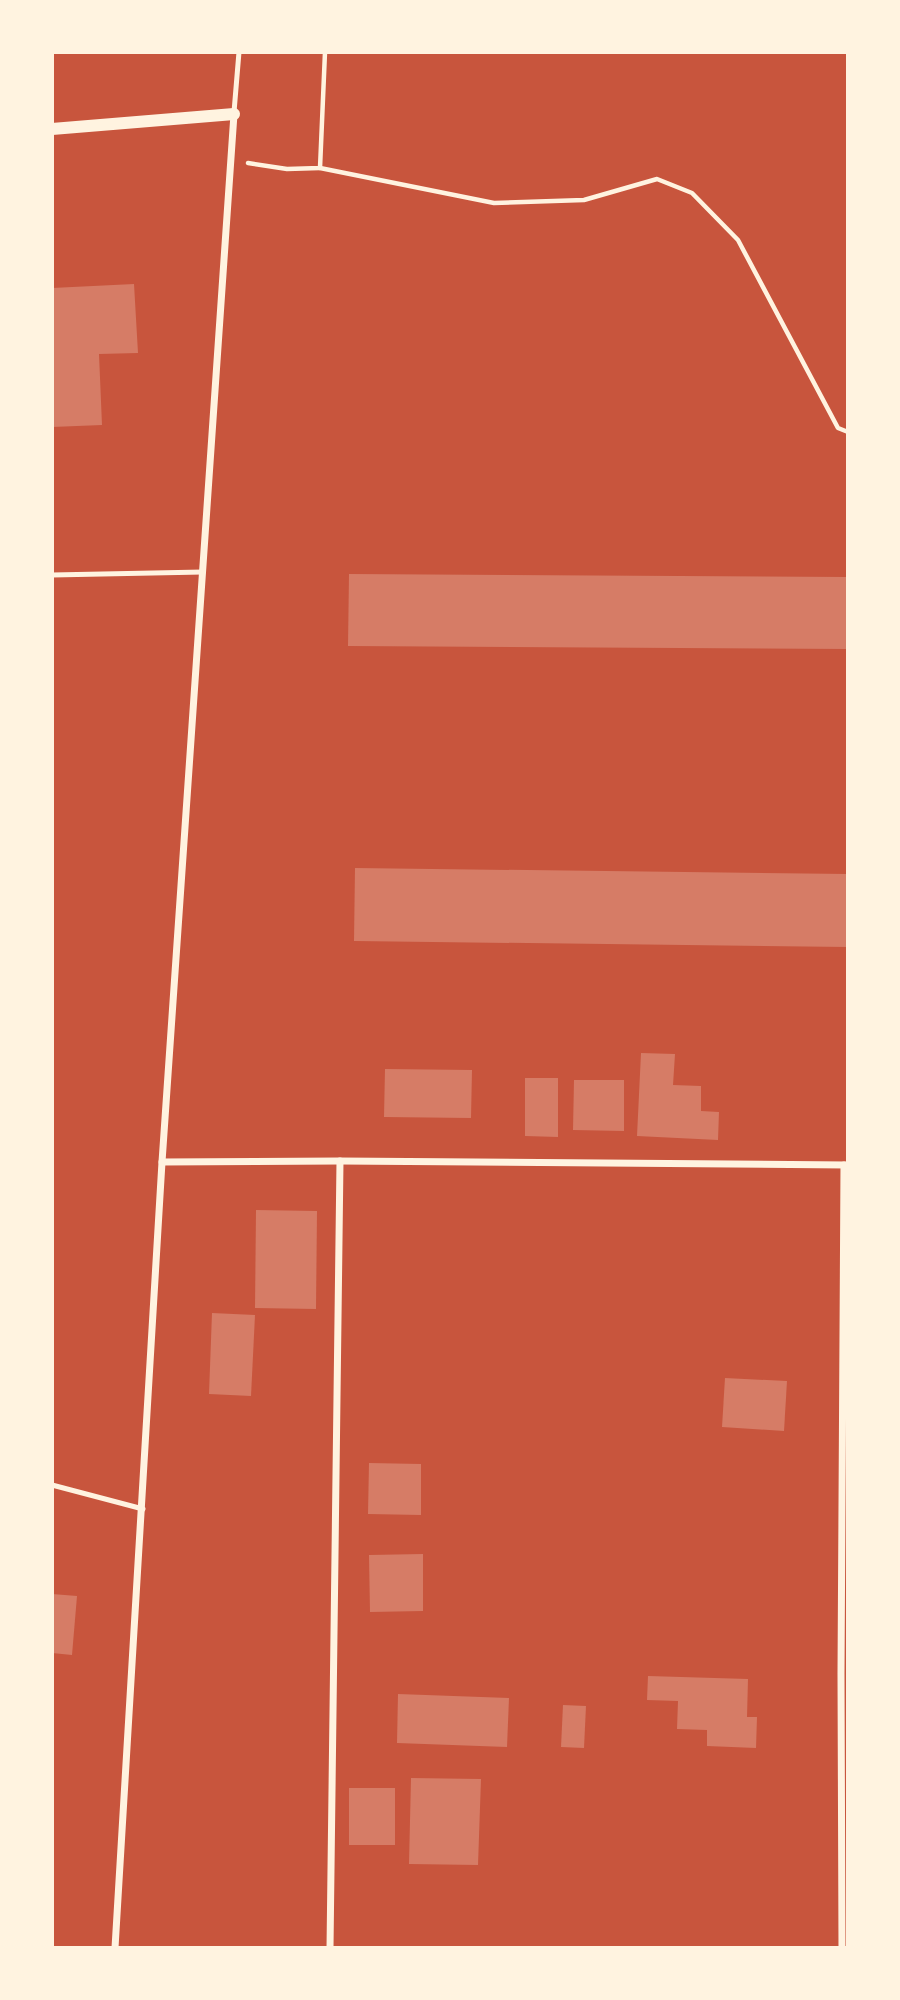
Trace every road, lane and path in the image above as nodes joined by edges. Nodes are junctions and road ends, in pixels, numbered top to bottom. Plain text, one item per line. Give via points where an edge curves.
1 (239, 52) edge
2 (326, 52) edge
3 (234, 114) junction
4 (52, 129) edge
5 (230, 160) junction
6 (320, 168) junction
7 (848, 432) edge
8 (203, 572) junction
9 (52, 575) edge
10 (340, 1161) junction
11 (162, 1162) junction
12 (846, 1165) edge
13 (52, 1485) edge
14 (143, 1509) junction
15 (844, 1674) edge
16 (115, 1948) edge
17 (330, 1948) edge
18 (842, 1948) edge

1 - 3 lane
2 - 6 path
3 - 4 street
3 - 5 street
5 - 6 path via 287,169
5 - 8 street
6 - 7 path via 494,203 584,200 657,179 692,193 738,240 838,428
8 - 9 lane
8 - 11 street
10 - 11 street
10 - 12 street
10 - 17 street
11 - 14 street
12 - 15 street
13 - 14 lane
14 - 16 street
15 - 18 street

